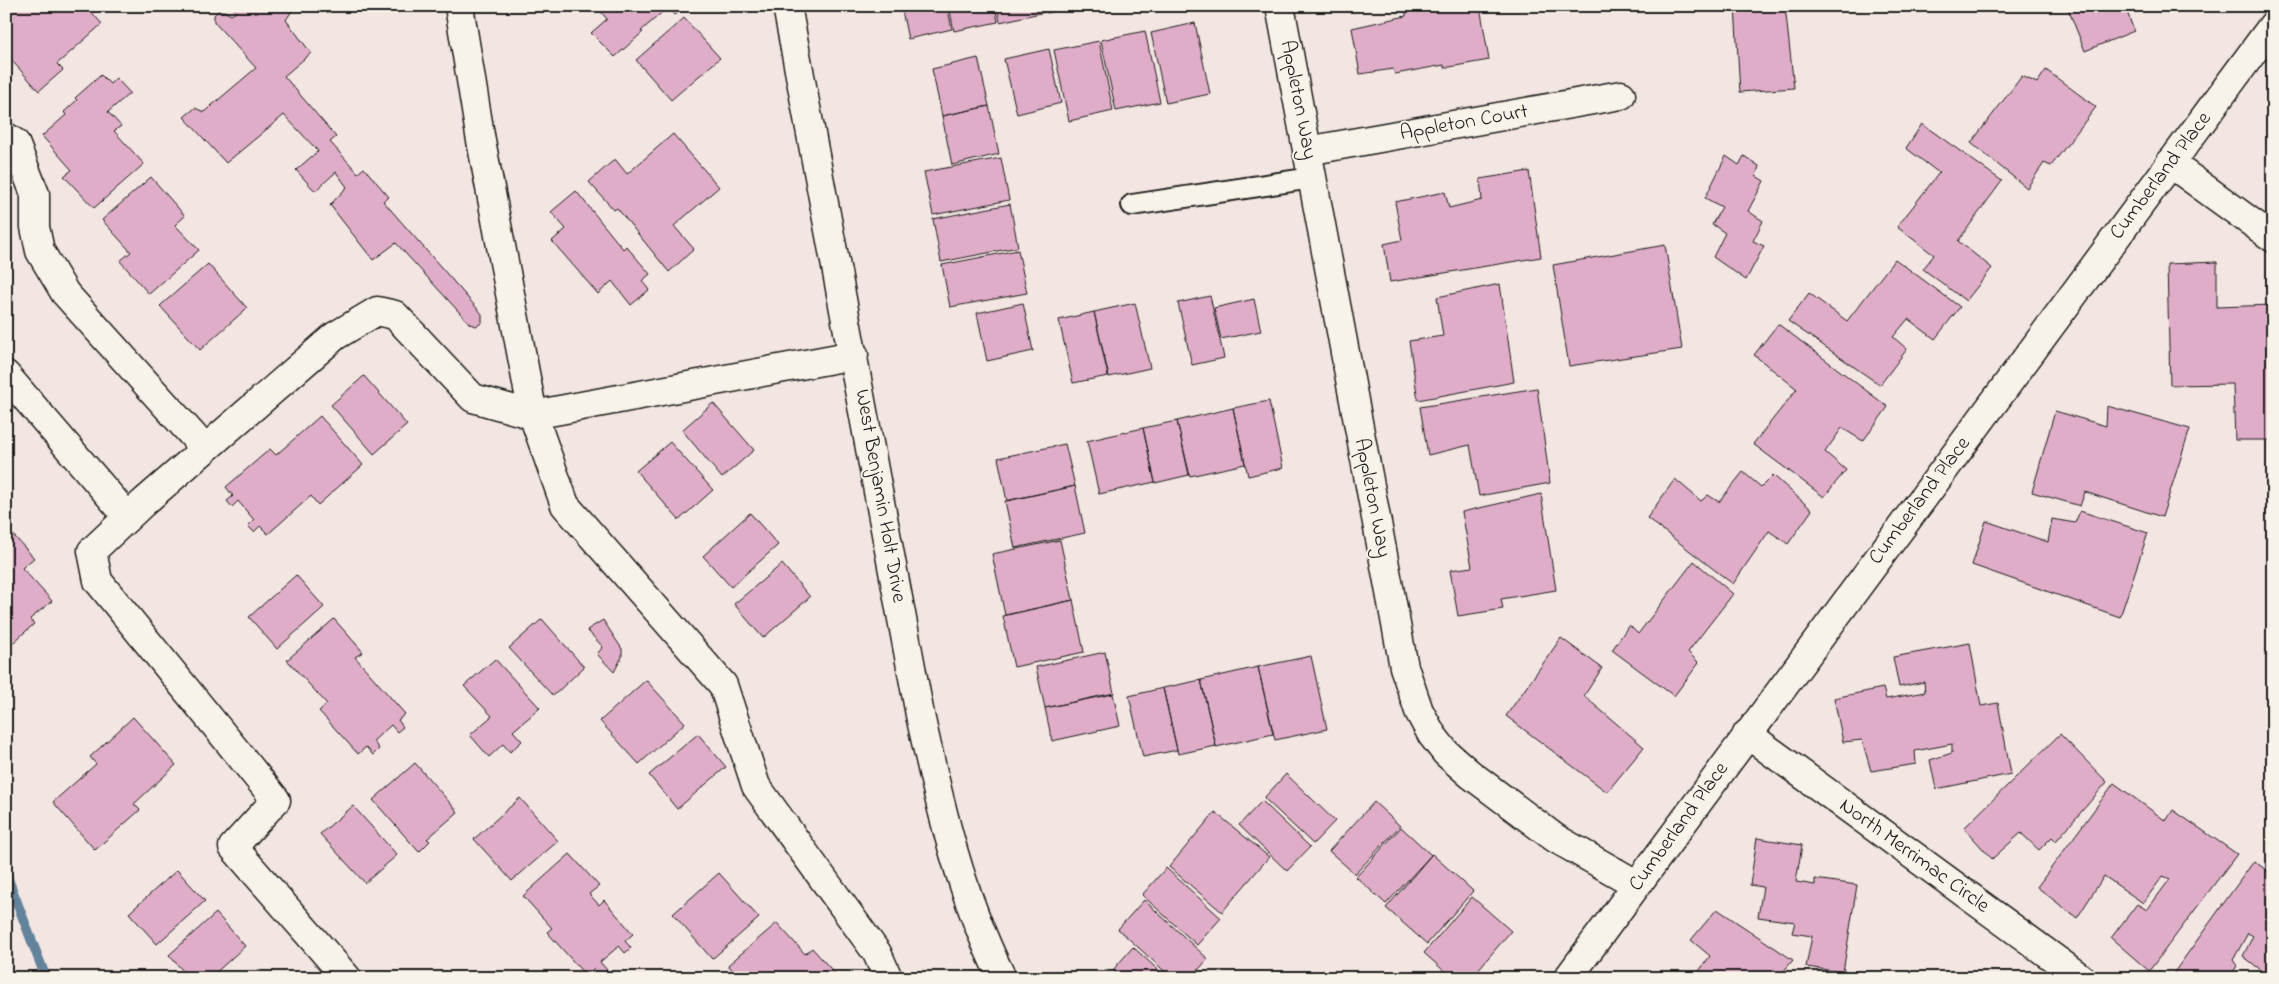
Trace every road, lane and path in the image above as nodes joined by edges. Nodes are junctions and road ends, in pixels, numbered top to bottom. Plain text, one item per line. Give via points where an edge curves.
1 (459, 6) edge
2 (787, 6) edge
3 (1280, 6) edge
4 (2273, 25) edge
5 (1621, 95) dead end
6 (6, 137) edge
7 (1307, 151) junction
8 (2170, 164) junction
9 (1312, 178) junction
10 (1132, 205) dead end
11 (2273, 238) edge
12 (854, 356) junction
13 (6, 375) edge
14 (533, 414) junction
15 (205, 449) junction
16 (128, 517) junction
17 (1748, 734) junction
18 (1636, 884) junction
19 (347, 978) edge
20 (888, 978) edge
21 (1002, 978) edge
22 (1568, 978) edge
23 (2082, 978) edge

1 - 14 street via 485,164
2 - 12 street, West Benjamin Holt Drive
3 - 7 street, Appleton Way
4 - 8 street, Cumberland Place
5 - 7 street, Appleton Court
6 - 15 street via 15,143 35,194 40,251 65,293
7 - 9 street, Appleton Way
8 - 11 street
8 - 17 street, Cumberland Place
9 - 10 lane
9 - 18 street, Appleton Way via 1404,667 1419,711 1446,753 1470,774 1555,838
12 - 14 street
12 - 21 street, West Benjamin Holt Drive via 920,715 945,826 982,938
13 - 16 street
14 - 15 street via 473,398 394,315 377,311 335,336
14 - 20 street via 565,505 723,685 756,786 877,953
15 - 16 street
16 - 19 street via 92,551 98,581 276,800 233,847
17 - 18 street, Cumberland Place
17 - 23 street, North Merrimac Circle
18 - 22 street, Cumberland Place

